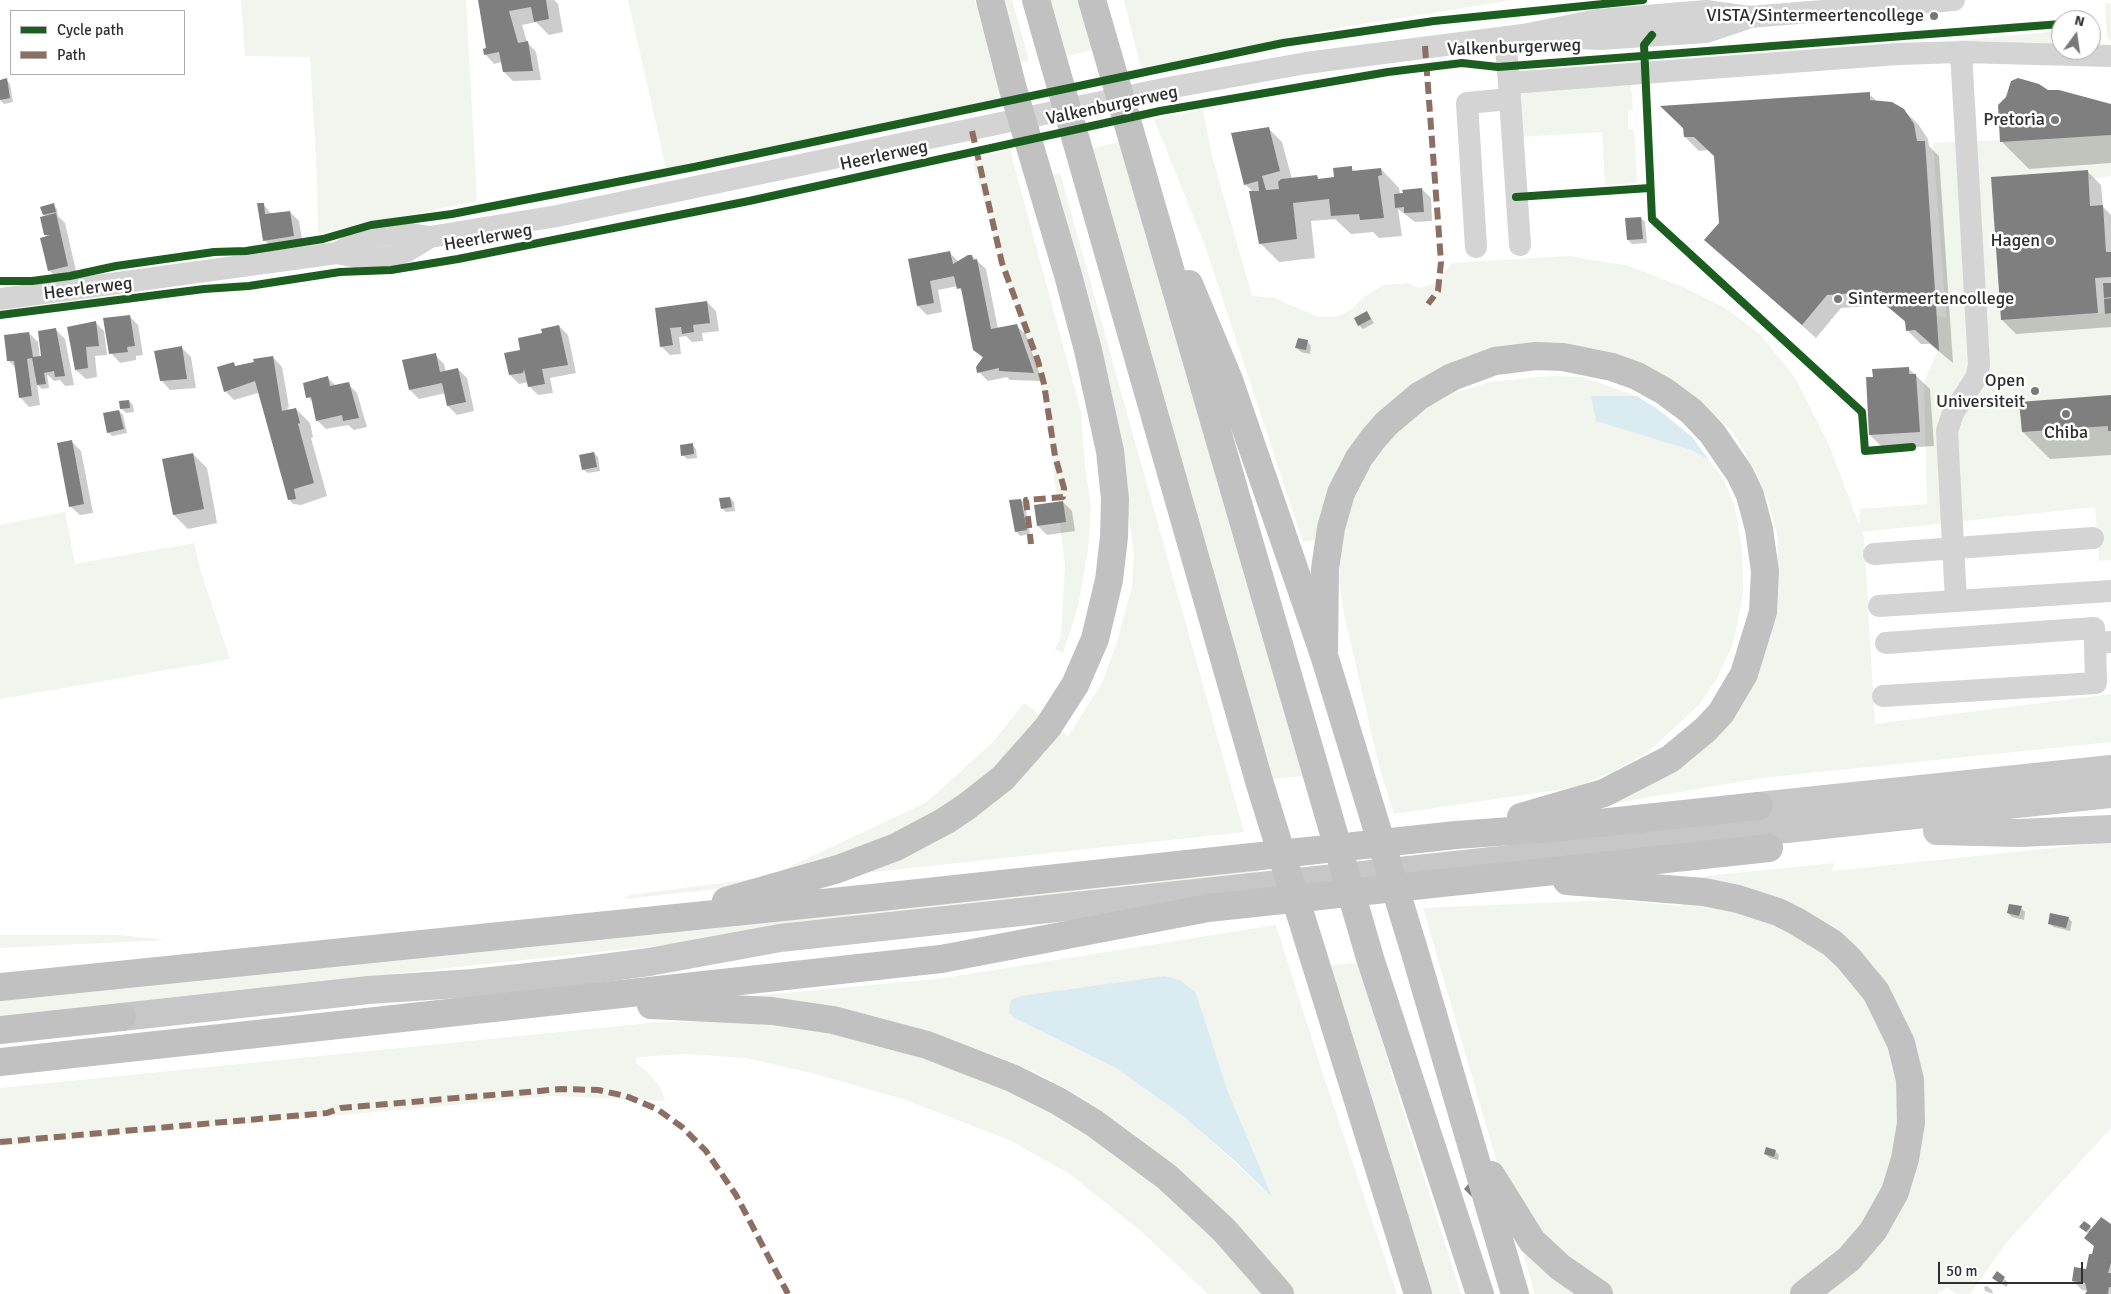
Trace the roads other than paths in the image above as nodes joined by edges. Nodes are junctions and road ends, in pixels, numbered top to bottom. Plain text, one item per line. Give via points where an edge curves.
1 (990, 0) edge
2 (1036, 0) edge
3 (1092, 0) edge
4 (1954, 0) edge
5 (1651, 17) edge
6 (1514, 36) junction
7 (1961, 52) junction
8 (2111, 56) edge
9 (1509, 91) junction
10 (972, 131) joint
11 (1137, 155) junction
12 (1520, 245) dead end
13 (1476, 247) dead end
14 (0, 299) edge
15 (2093, 538) dead end
16 (1952, 549) junction
17 (1874, 554) dead end
18 (2111, 591) edge
19 (1956, 601) junction
20 (1879, 606) dead end
21 (2103, 642) edge
22 (1886, 643) dead end
23 (1324, 656) junction
24 (1883, 696) dead end
25 (2111, 769) edge
26 (2111, 794) edge
27 (1759, 806) joint
28 (2111, 806) edge
29 (2111, 829) edge
30 (1937, 830) junction
31 (1456, 834) junction
32 (1769, 848) joint
33 (1508, 876) junction
34 (661, 920) junction
35 (0, 986) edge
36 (555, 1001) junction
37 (122, 1017) joint
38 (0, 1030) edge
39 (0, 1062) edge
40 (1470, 1140) junction
41 (1280, 1294) edge
42 (1418, 1294) edge
43 (1480, 1294) edge
44 (1515, 1294) edge
45 (1599, 1294) edge
46 (1804, 1294) edge

1 - 34 highway via 1088,350 1110,451 1114,537 1095,638 1075,685 1048,728 986,792 945,822 896,847 838,869
2 - 42 highway via 1260,781
3 - 11 highway
4 - 5 street, Valkenburgerweg via 1750,17 1706,11
5 - 6 street, Valkenburgerweg via 1598,20
6 - 9 street
6 - 10 street, Valkenburgerweg via 1306,63 1168,88
7 - 8 street
7 - 9 street via 1888,55
7 - 16 street via 1979,365 1976,378 1953,413 1947,431
9 - 12 street
9 - 13 street via 1467,102
10 - 14 street, Heerlerweg via 557,216 430,237 404,233 374,235 336,253
11 - 23 highway via 1229,380
11 - 43 highway via 1370,958
15 - 16 street
16 - 17 street
16 - 19 street
18 - 19 street
19 - 20 street
21 - 22 street via 2094,628
21 - 24 street via 2096,683
23 - 31 highway via 1324,569 1331,528 1350,474 1386,424 1419,396 1452,376 1495,361 1536,356 1563,357 1612,367 1664,391 1691,411 1730,456 1756,513 1763,550 1765,592 1752,653 1744,674 1721,713 1670,759 1604,793
23 - 40 highway
25 - 27 main road
26 - 37 main road via 790,936 649,962 556,974 369,990
27 - 31 highway via 1562,827
28 - 30 main road
29 - 30 main road via 2019,833
30 - 32 main road
31 - 34 highway
32 - 33 highway
33 - 36 highway via 1208,908 941,959
33 - 46 highway via 1704,892 1738,899 1778,912 1825,939 1848,958 1876,992 1901,1043 1910,1080 1911,1123 1905,1159 1895,1192 1873,1232 1849,1260
34 - 35 highway
36 - 39 highway
36 - 41 highway via 742,1009 801,1015 896,1036 984,1066 1058,1101 1140,1155 1197,1203
37 - 38 highway
40 - 44 highway
40 - 45 highway via 1532,1241 1578,1281

